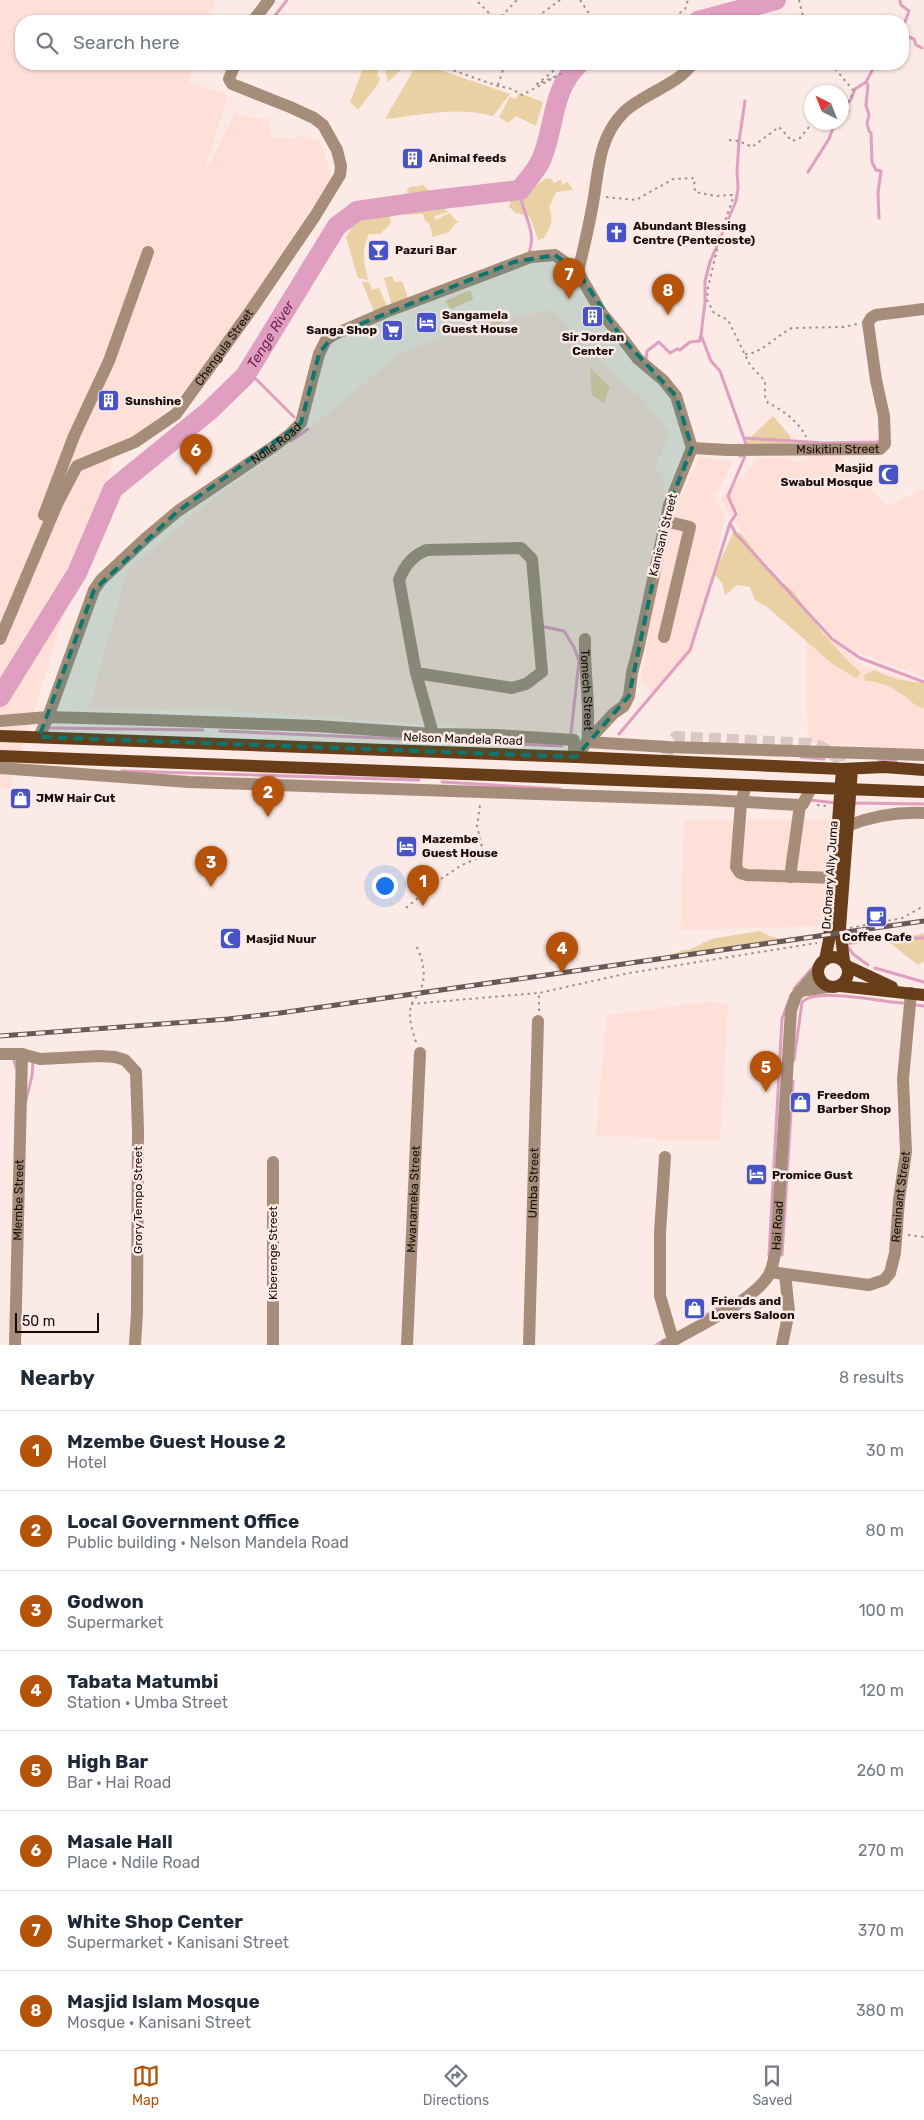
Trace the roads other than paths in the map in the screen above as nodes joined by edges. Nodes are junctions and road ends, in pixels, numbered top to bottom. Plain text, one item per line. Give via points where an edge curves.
1 (269, 0) edge
2 (258, 15) edge
3 (233, 70) edge
4 (688, 70) edge
5 (148, 252) dead end
6 (578, 272) junction
7 (924, 309) edge
8 (692, 448) junction
9 (665, 521) junction
10 (19, 591) junction
11 (664, 636) dead end
12 (0, 639) edge
13 (585, 639) dead end
14 (416, 673) junction
15 (48, 717) junction
16 (0, 721) edge
17 (433, 734) junction
18 (6, 736) edge
19 (38, 737) junction
20 (587, 742) junction
21 (924, 754) edge
22 (0, 756) edge
23 (575, 757) junction
24 (0, 768) edge
25 (847, 769) junction
26 (924, 770) edge
27 (713, 784) junction
28 (746, 785) junction
29 (811, 788) junction
30 (846, 789) junction
31 (924, 792) edge
32 (710, 800) junction
33 (741, 803) junction
34 (802, 805) junction
35 (924, 813) edge
36 (847, 826) junction
37 (790, 876) junction
38 (834, 878) junction
39 (845, 964) junction
40 (821, 966) junction
41 (834, 986) junction
42 (800, 991) junction
43 (908, 993) junction
44 (924, 995) edge
45 (538, 1021) road end
46 (0, 1054) edge
47 (22, 1054) junction
48 (420, 1054) road end
49 (665, 1157) dead end
50 (273, 1162) dead end
51 (770, 1272) junction
52 (786, 1274) junction
53 (670, 1343) edge
54 (15, 1345) edge
55 (135, 1345) edge
56 (272, 1345) edge
57 (407, 1345) edge
58 (528, 1345) edge
59 (782, 1345) edge

1 - 2 street
3 - 10 street, Chengula Street via 229,79 232,84 290,107 323,125 337,150 340,175 251,310 176,414 135,442 77,466
4 - 6 street via 629,108 615,123 601,148
5 - 10 street via 108,361 51,493
6 - 8 street via 601,312 638,359 676,396
6 - 15 street, Ndile Road via 555,255 531,257 333,334 319,354 301,423 178,512 101,580 94,590
7 - 8 street, Msikitini Street via 876,315 868,323 884,416 885,444 880,449
8 - 9 street, Kanisani Street via 668,505
9 - 11 street via 690,527
9 - 20 street, Kanisani Street via 632,673 630,696
10 - 12 street, Chengula Street
13 - 20 street, Tomech Street via 590,708
14 - 14 street via 512,688 526,684 542,672 533,566 528,554 521,548 427,550 413,559 399,580
14 - 17 street
15 - 16 street
15 - 17 street via 316,726
15 - 19 street, Ndile Road
17 - 23 street via 574,740
18 - 19 main road, Nelson Mandela Road
19 - 23 main road, Nelson Mandela Road
20 - 21 street
20 - 23 street, Kanisani Street
22 - 27 main road
23 - 25 main road, Nelson Mandela Road
24 - 32 street via 189,782
25 - 26 main road, Nelson Mandela Road
25 - 30 main road
27 - 28 main road
27 - 32 street
28 - 29 main road
28 - 33 street
29 - 30 main road
29 - 34 street
30 - 31 main road
30 - 36 main road, Dr.Omary Ally Juma
30 - 38 main road, Dr.Omary Ally Juma via 840,807
32 - 33 street
33 - 34 street
33 - 37 street via 736,867 740,873
34 - 37 street
35 - 36 street via 895,813
36 - 39 main road, Dr.Omary Ally Juma via 840,928
37 - 38 street
38 - 40 main road, Dr.Omary Ally Juma via 829,940
39 - 40 main road via 834,957
39 - 41 main road via 847,979
39 - 43 main road
40 - 41 main road via 821,981
40 - 42 street, Hai Road
41 - 42 street
41 - 43 main road
42 - 51 street, Hai Road via 791,1010 776,1250
43 - 44 main road
43 - 52 street, Reminant Street via 904,1079 906,1152 890,1274 884,1280 869,1285
45 - 58 street, Umba Street
46 - 47 street
47 - 54 street, Mlembe Street
47 - 55 street, Grory Tempo Street via 40,1060 99,1056 125,1060 136,1072
48 - 57 street, Mwanameka Street
49 - 53 street via 660,1296
50 - 56 street, Kiberenge Street
51 - 52 street, Reminant Street
51 - 53 street, Hai Road via 745,1298
52 - 59 street via 789,1312

